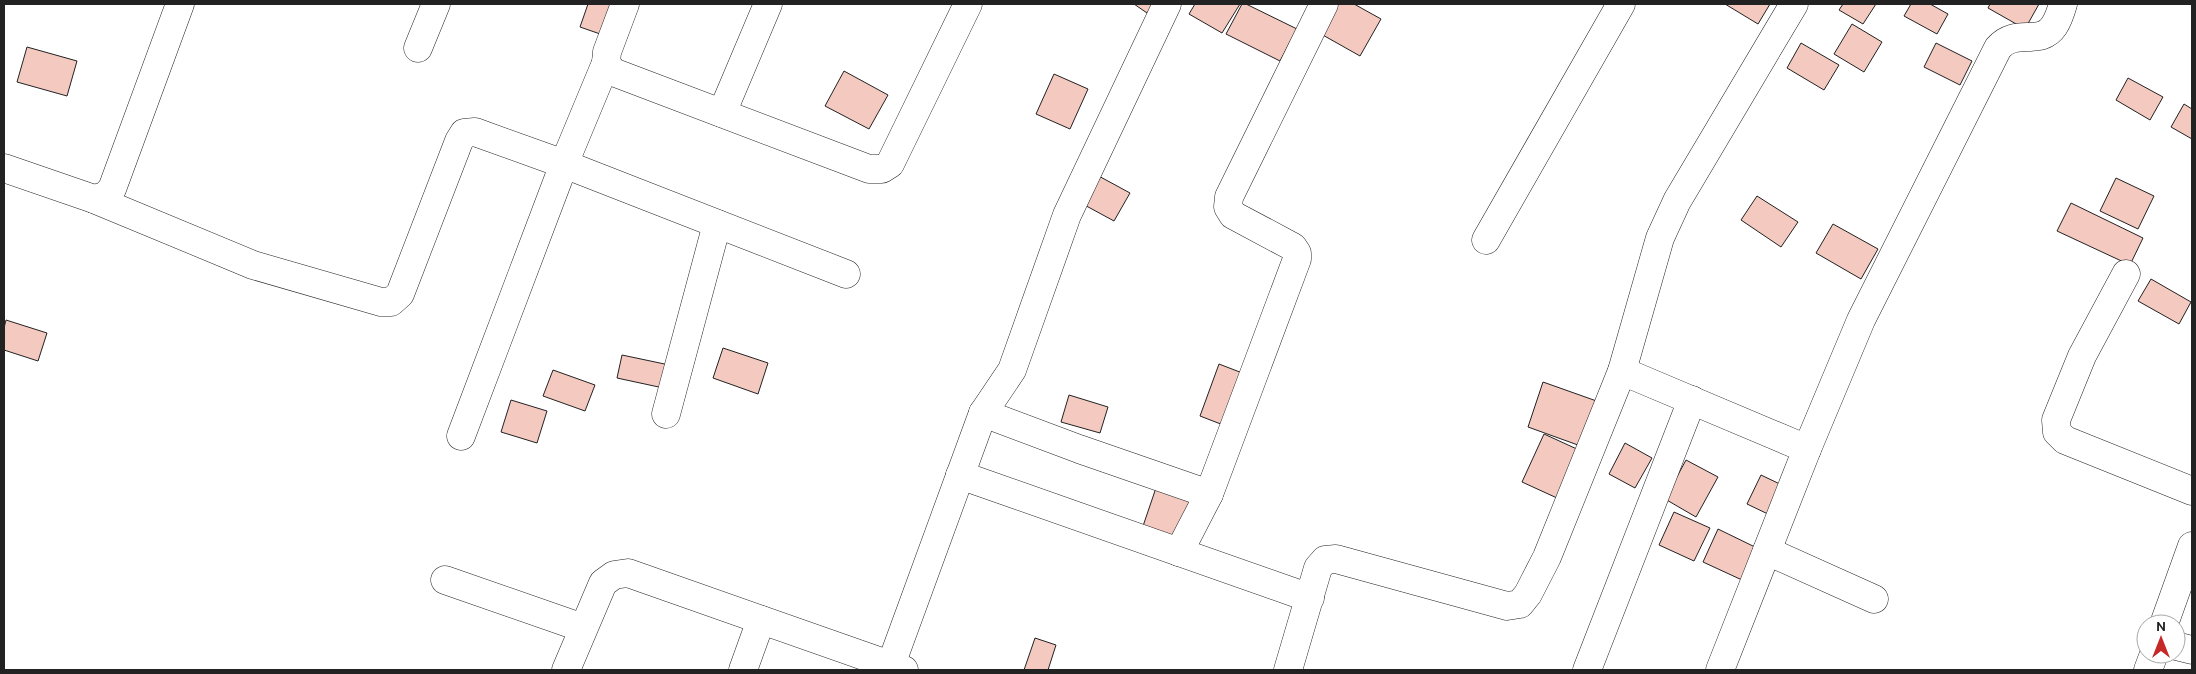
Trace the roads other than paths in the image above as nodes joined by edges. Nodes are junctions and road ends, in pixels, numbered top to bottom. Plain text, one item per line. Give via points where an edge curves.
1 (180, 4) edge
2 (436, 4) edge
3 (625, 4) edge
4 (768, 4) edge
5 (968, 4) edge
6 (1167, 4) edge
7 (1324, 4) edge
8 (1620, 4) edge
9 (1794, 4) edge
10 (2064, 4) edge
11 (418, 48) dead end
12 (606, 63) junction
13 (722, 113) junction
14 (564, 164) junction
15 (4, 168) edge
16 (94, 199) junction
17 (717, 224) junction
18 (1486, 240) dead end
19 (846, 274) dead end
20 (2126, 274) dead end
21 (1622, 371) junction
22 (1692, 400) junction
23 (983, 413) junction
24 (666, 414) dead end
25 (461, 436) dead end
26 (1807, 450) junction
27 (960, 475) junction
28 (2192, 491) edge
29 (1208, 494) junction
30 (2192, 546) edge
31 (1767, 551) junction
32 (1180, 552) junction
33 (445, 580) dead end
34 (1310, 598) junction
35 (1874, 599) dead end
36 (2168, 614) edge
37 (761, 620) junction
38 (583, 628) junction
39 (895, 669) edge
40 (566, 670) edge
41 (743, 670) edge
42 (1288, 670) edge
43 (1587, 670) edge
44 (1720, 670) edge

1 - 16 street via 112,189 106,196
2 - 11 street
3 - 12 street
4 - 13 street
5 - 13 street via 890,164 882,169 869,169
6 - 23 street via 1067,215 1012,370
7 - 29 street via 1229,197 1228,207 1233,215 1293,247 1297,259
8 - 18 street
9 - 21 street via 1667,220
10 - 26 street via 2055,26 2047,34 2014,37 1998,48 1861,320
12 - 13 street via 613,72
12 - 14 street
14 - 16 street via 475,132 464,134 400,294 391,302 381,302 253,265
14 - 17 street
14 - 25 street
15 - 16 street
17 - 19 street
17 - 24 street
20 - 28 street via 2082,356 2056,420 2057,432 2065,440
21 - 22 street
21 - 34 street via 1547,557 1520,604 1507,606 1336,559 1325,560 1318,568
22 - 26 street
22 - 43 street
23 - 27 street
23 - 29 street
26 - 31 street
27 - 32 street
27 - 39 street
29 - 32 street
30 - 36 street
31 - 35 street
31 - 44 street
32 - 34 street
33 - 38 street
34 - 42 street
37 - 38 street via 628,572 614,575 602,583
37 - 39 street
37 - 41 street
38 - 40 street

